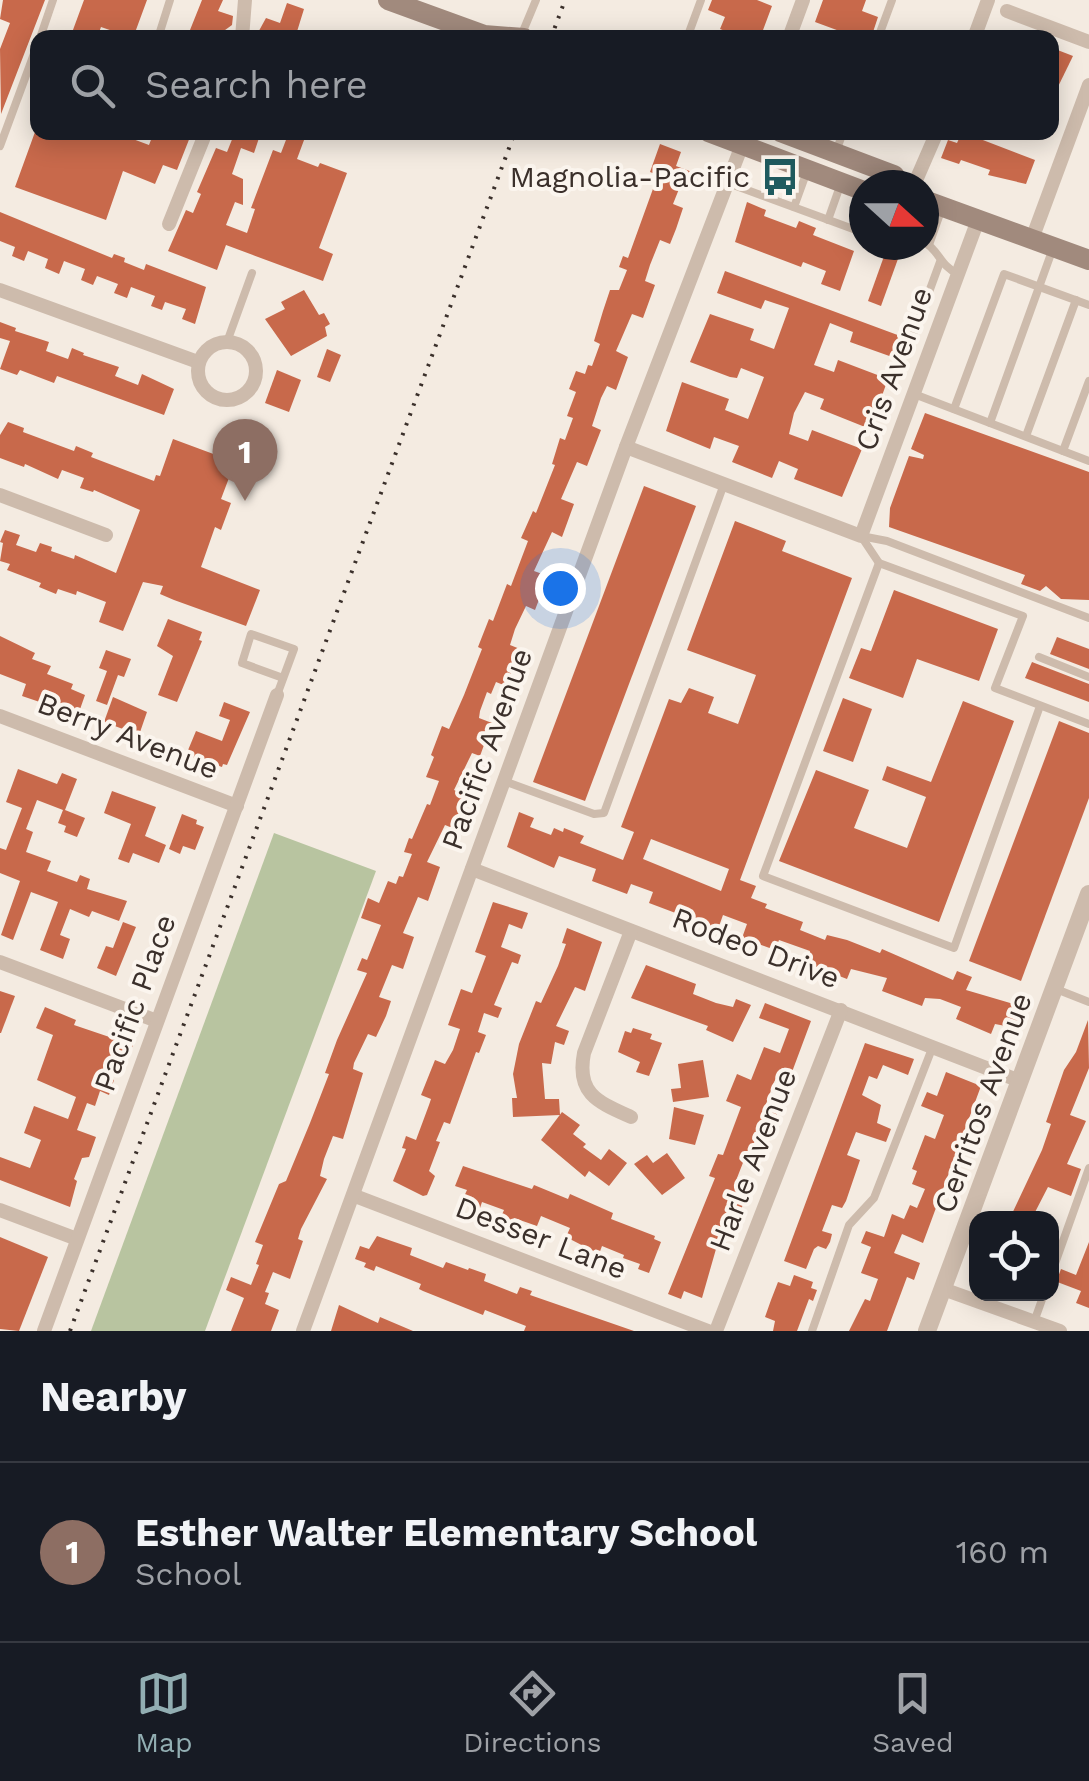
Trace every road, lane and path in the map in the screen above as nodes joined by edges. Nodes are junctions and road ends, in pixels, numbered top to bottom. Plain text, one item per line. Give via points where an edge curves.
1 (53, 0) edge
2 (170, 0) edge
3 (245, 0) edge
4 (388, 0) edge
5 (536, 0) edge
6 (702, 0) edge
7 (803, 0) edge
8 (892, 0) edge
9 (988, 0) edge
10 (1006, 11) dead end
11 (42, 30) edge
12 (161, 30) edge
13 (243, 30) edge
14 (470, 30) edge
15 (525, 30) edge
16 (690, 30) edge
17 (791, 30) edge
18 (881, 30) edge
19 (977, 30) edge
20 (1057, 30) edge
21 (1059, 31) edge
22 (1089, 42) edge
23 (30, 62) edge
24 (1089, 85) edge
25 (203, 140) edge
26 (746, 140) edge
27 (748, 140) edge
28 (801, 140) edge
29 (841, 140) edge
30 (934, 140) edge
31 (0, 146) edge
32 (836, 153) junction
33 (807, 169) junction
34 (881, 170) edge
35 (921, 170) edge
36 (841, 182) junction
37 (728, 183) junction
38 (849, 185) edge
39 (939, 205) edge
40 (794, 207) junction
41 (828, 220) junction
42 (978, 220) junction
43 (169, 224) dead end
44 (849, 228) edge
45 (1032, 239) junction
46 (1053, 246) junction
47 (1089, 260) edge
48 (940, 262) joint
49 (252, 273) dead end
50 (958, 274) junction
51 (1039, 287) junction
52 (0, 290) edge
53 (1076, 300) junction
54 (1089, 305) edge
55 (923, 309) junction
56 (942, 316) junction
57 (914, 333) dead end
58 (228, 342) junction
59 (198, 362) junction
60 (1089, 382) edge
61 (914, 394) junction
62 (954, 409) junction
63 (990, 422) junction
64 (1026, 436) junction
65 (626, 447) junction
66 (1063, 451) junction
67 (1089, 461) edge
68 (724, 484) junction
69 (0, 496) edge
70 (106, 535) dead end
71 (861, 536) junction
72 (879, 563) junction
73 (1089, 618) edge
74 (1039, 658) dead end
75 (1089, 676) edge
76 (283, 678) junction
77 (277, 694) joint
78 (1040, 706) junction
79 (0, 716) edge
80 (1089, 724) edge
81 (504, 781) junction
82 (238, 806) junction
83 (472, 870) junction
84 (1089, 894) edge
85 (631, 931) junction
86 (0, 962) edge
87 (1055, 989) junction
88 (1089, 1002) edge
89 (842, 1010) junction
90 (157, 1021) junction
91 (933, 1046) junction
92 (1020, 1081) junction
93 (631, 1117) dead end
94 (1089, 1168) edge
95 (355, 1196) junction
96 (0, 1210) edge
97 (77, 1240) junction
98 (1059, 1252) edge
99 (943, 1289) junction
100 (1042, 1301) edge
101 (1034, 1322) junction
102 (44, 1331) edge
103 (303, 1331) edge
104 (708, 1331) edge
105 (716, 1331) edge
106 (812, 1331) edge
107 (928, 1331) edge
108 (1060, 1331) edge

1 - 11 lane
2 - 12 lane
3 - 13 street
4 - 14 main road
5 - 15 lane
6 - 16 lane
7 - 17 street
8 - 18 lane
9 - 19 street
10 - 20 street
21 - 22 street
23 - 31 lane
24 - 45 street
25 - 43 street
26 - 37 street, Pacific Avenue
27 - 33 main road
28 - 32 main road
29 - 32 lane
30 - 35 street
32 - 34 main road
33 - 36 main road
33 - 40 lane
36 - 38 main road
36 - 41 lane
37 - 40 lane
37 - 65 street, Pacific Avenue
39 - 42 main road
40 - 41 lane
41 - 44 lane
42 - 45 main road
42 - 50 street, Cris Avenue
45 - 46 main road
46 - 47 main road
46 - 51 lane
48 - 50 lane
48 - 55 lane
49 - 58 lane
50 - 56 street, Cris Avenue
51 - 53 lane
51 - 62 lane via 1004,274
51 - 63 lane
52 - 59 street
53 - 54 lane
53 - 64 lane
55 - 56 lane
55 - 57 lane
56 - 61 street, Cris Avenue
58 - 59 street via 210,347
58 - 59 street via 245,348 255,364 254,382 240,397 221,400 204,390
60 - 66 lane
61 - 62 lane
61 - 71 street, Cris Avenue
62 - 63 lane
63 - 64 lane
64 - 66 lane
65 - 68 street
65 - 81 street, Pacific Avenue
66 - 67 lane
68 - 71 street
68 - 81 lane via 604,813
69 - 70 street
71 - 72 lane
71 - 73 lane
72 - 78 lane via 1023,616 995,688
72 - 78 lane via 763,876 954,948
74 - 75 lane
76 - 76 lane via 294,648 252,634 242,662
76 - 77 lane
77 - 82 street, Pacific Place
78 - 80 lane
79 - 82 street, Berry Avenue
81 - 83 street, Pacific Avenue
82 - 90 street, Pacific Place
83 - 85 street, Rodeo Drive
83 - 95 street, Pacific Avenue
84 - 87 street, Cerritos Avenue
85 - 89 street, Rodeo Drive
85 - 93 street via 580,1073 589,1094
86 - 90 street
87 - 88 lane
87 - 92 street, Cerritos Avenue
89 - 91 street, Rodeo Drive
89 - 105 street, Harle Avenue
90 - 97 street, Pacific Place
91 - 92 street, Rodeo Drive
91 - 106 lane via 874,1198 849,1226
92 - 99 street, Cerritos Avenue
94 - 98 lane
95 - 103 street, Pacific Avenue
95 - 104 street, Desser Lane
96 - 97 street
97 - 102 street, Pacific Place
99 - 101 street
99 - 107 street, Cerritos Avenue
100 - 101 lane
101 - 108 street

